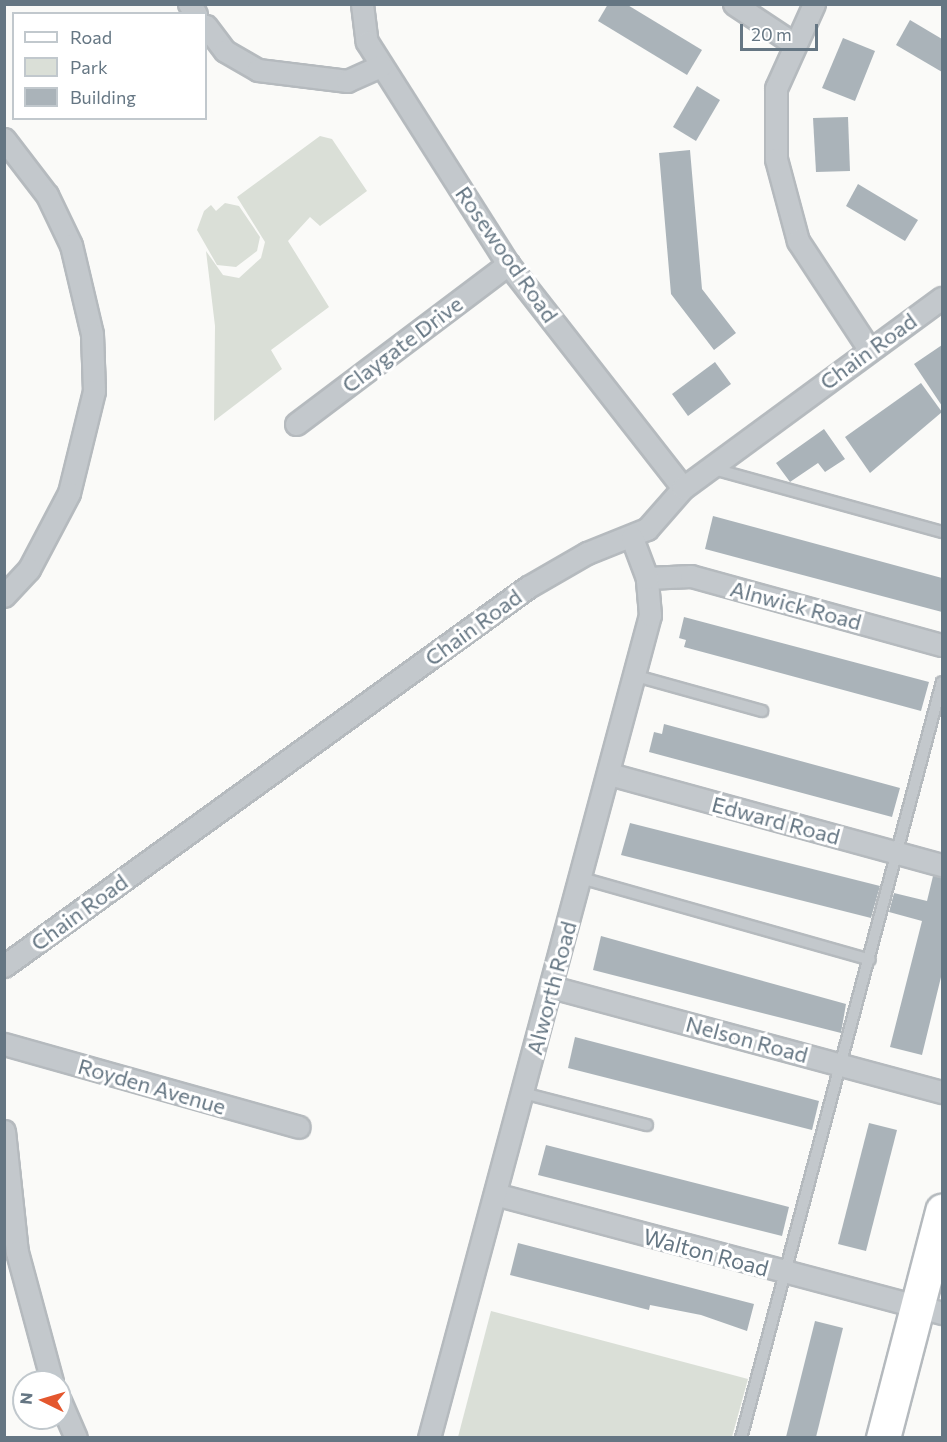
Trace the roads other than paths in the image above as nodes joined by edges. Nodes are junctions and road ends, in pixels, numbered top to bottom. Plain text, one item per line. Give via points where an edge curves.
1 (362, 4) edge
2 (734, 4) edge
3 (814, 4) edge
4 (207, 27) edge
5 (794, 43) junction
6 (381, 66) junction
7 (4, 139) edge
8 (508, 264) junction
9 (942, 298) edge
10 (869, 348) junction
11 (296, 424) dead end
12 (710, 468) junction
13 (683, 488) junction
14 (942, 532) edge
15 (632, 538) junction
16 (647, 578) junction
17 (4, 596) edge
18 (942, 645) edge
19 (636, 676) junction
20 (942, 682) edge
21 (762, 711) dead end
22 (609, 774) junction
23 (900, 853) junction
24 (942, 865) edge
25 (581, 878) junction
26 (870, 960) junction
27 (4, 966) edge
28 (552, 987) junction
29 (4, 1044) edge
30 (842, 1065) junction
31 (942, 1092) edge
32 (523, 1093) junction
33 (646, 1125) dead end
34 (299, 1127) dead end
35 (4, 1131) edge
36 (495, 1194) junction
37 (942, 1211) edge
38 (784, 1273) junction
39 (930, 1310) edge
40 (49, 1370) edge
41 (429, 1437) edge
42 (741, 1437) edge
43 (883, 1437) edge

1 - 6 street, Rosewood Road via 366,42
2 - 5 street
3 - 5 street
4 - 6 street via 225,51 258,70 346,81
5 - 10 street via 776,88 776,159 798,241
6 - 8 street, Rosewood Road
7 - 17 street via 47,195 71,245 92,334 94,391 69,494 29,569
8 - 11 street, Claygate Drive
8 - 13 street, Rosewood Road
9 - 10 street, Chain Road
10 - 12 street, Chain Road
12 - 13 street, Chain Road
12 - 14 lane
13 - 15 street, Chain Road via 647,529
15 - 16 street, Alworth Road
15 - 27 street, Chain Road via 587,553 528,587
16 - 18 street, Alnwick Road via 691,576
16 - 19 street, Alworth Road via 650,615
19 - 21 lane
19 - 22 street, Alworth Road
20 - 23 lane
22 - 23 street, Edward Road
22 - 25 street, Alworth Road
23 - 24 street, Edward Road
23 - 26 lane
25 - 26 lane
25 - 28 street, Alworth Road
26 - 30 lane
28 - 30 street, Nelson Road
28 - 32 street, Alworth Road
29 - 34 street, Royden Avenue
30 - 31 street, Nelson Road
30 - 38 lane
32 - 33 lane
32 - 36 street, Alworth Road
35 - 40 street via 16,1252
36 - 38 street, Walton Road
36 - 41 street, Alworth Road
37 - 39 main road
38 - 39 street, Walton Road
38 - 42 lane
39 - 43 main road

